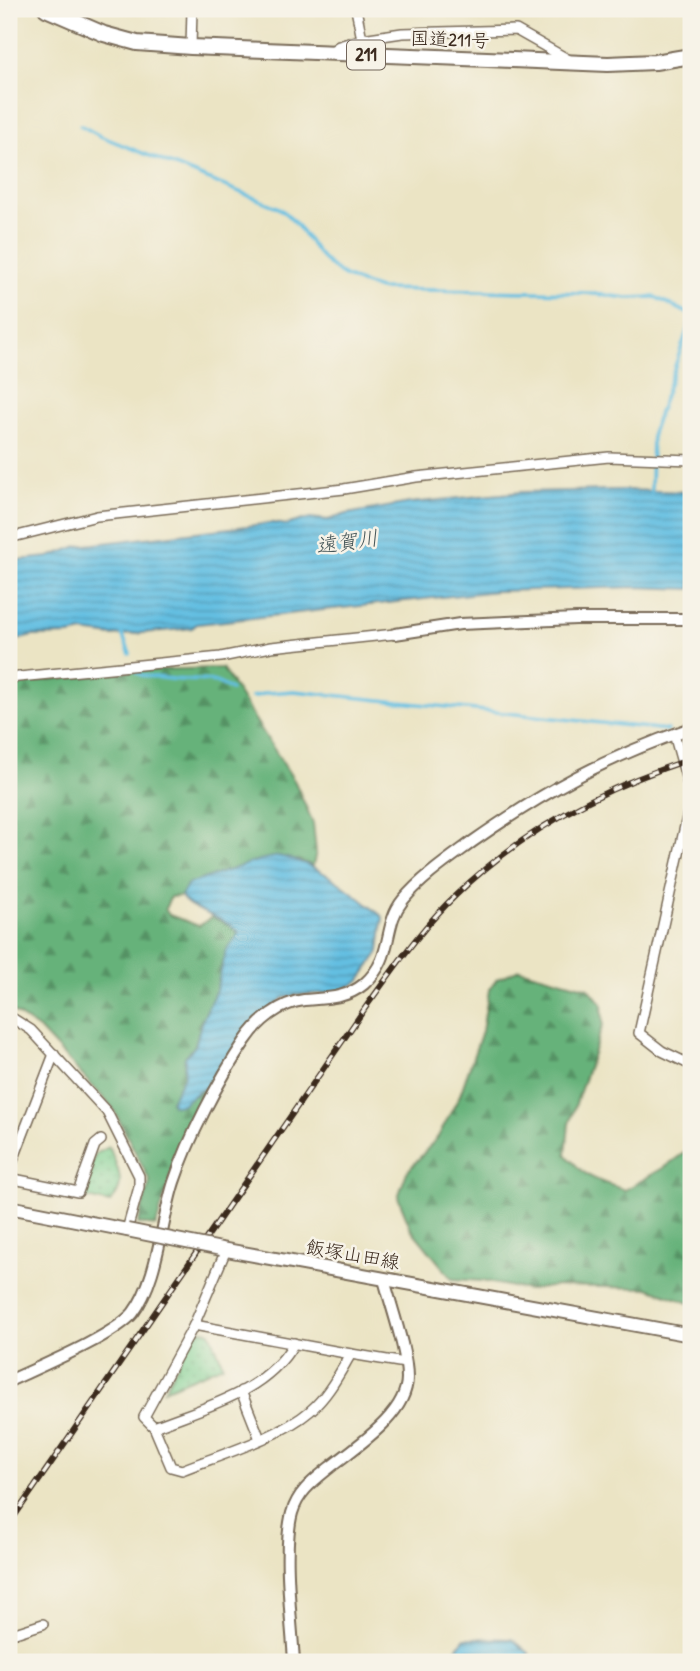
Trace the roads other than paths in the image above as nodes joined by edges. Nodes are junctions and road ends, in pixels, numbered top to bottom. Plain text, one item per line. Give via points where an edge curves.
1 (46, 9) edge
2 (192, 9) edge
3 (356, 9) edge
4 (362, 39) junction
5 (191, 47) junction
6 (328, 53) junction
7 (691, 56) edge
8 (574, 62) junction
9 (691, 460) edge
10 (9, 538) edge
11 (691, 619) edge
12 (395, 634) joint
13 (9, 678) edge
14 (691, 728) edge
15 (674, 734) junction
16 (691, 797) edge
17 (9, 1016) edge
18 (54, 1054) junction
19 (691, 1065) edge
20 (101, 1140) dead end
21 (9, 1171) edge
22 (9, 1178) edge
23 (9, 1207) edge
24 (127, 1230) junction
25 (223, 1249) junction
26 (384, 1279) junction
27 (194, 1325) junction
28 (691, 1335) edge
29 (294, 1343) junction
30 (351, 1354) junction
31 (405, 1363) junction
32 (9, 1381) edge
33 (241, 1391) junction
34 (154, 1427) junction
35 (260, 1439) junction
36 (43, 1623) dead end
37 (9, 1635) edge
38 (294, 1662) edge

1 - 5 highway, 国道211号 / 211 via 137,43
2 - 5 street
3 - 4 street
4 - 6 street
4 - 8 street via 445,30 516,30
5 - 6 highway, 国道211号 / 211
6 - 8 highway, 国道211号 / 211
7 - 8 highway, 国道211号 / 211 via 655,62
9 - 10 street via 609,457 416,477 97,516
11 - 12 street via 460,624
12 - 13 street
14 - 15 street
15 - 16 street
15 - 32 street via 558,785 458,852 402,901 394,913 383,959 364,984 338,997 285,1004 262,1021 230,1066 184,1154 145,1294 132,1314 114,1329
16 - 19 street via 639,1033
17 - 18 street via 32,1030
18 - 21 street
18 - 24 street via 107,1112 132,1159 139,1187
20 - 22 street via 94,1145 78,1192
23 - 24 main road, 飯塚山田線
24 - 25 main road, 飯塚山田線, bridge
25 - 26 main road, 飯塚山田線
25 - 27 street
26 - 28 main road, 飯塚山田線
26 - 31 street
27 - 29 street
27 - 34 street via 144,1417
29 - 30 street
29 - 33 street via 275,1370
30 - 31 street
30 - 35 street via 311,1410
31 - 38 street via 407,1380 401,1401 382,1425 303,1489 292,1512 288,1548
33 - 34 street
33 - 35 street
34 - 35 street via 171,1467 182,1470
36 - 37 street

